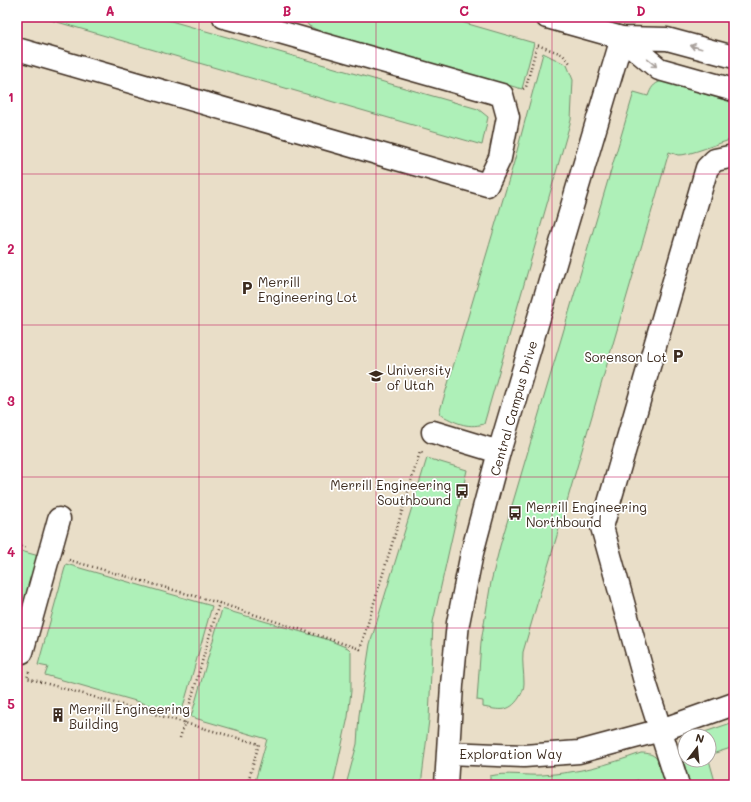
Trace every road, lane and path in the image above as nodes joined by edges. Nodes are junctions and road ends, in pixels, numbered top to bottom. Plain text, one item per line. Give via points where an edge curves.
1 (224, 17) edge
2 (547, 17) edge
3 (278, 24) edge
4 (622, 38) junction
5 (17, 49) edge
6 (734, 57) edge
7 (571, 64) dead end
8 (734, 90) edge
9 (503, 102) junction
10 (734, 156) edge
11 (433, 432) dead end
12 (499, 452) junction
13 (428, 454) dead end
14 (59, 519) dead end
15 (17, 545) edge
16 (49, 554) junction
17 (219, 603) junction
18 (17, 651) edge
19 (30, 670) dead end
20 (734, 704) edge
21 (184, 723) junction
22 (661, 730) junction
23 (180, 738) dead end
24 (448, 753) junction
25 (247, 785) edge
26 (446, 785) edge
27 (678, 785) edge

1 - 3 street
2 - 4 street
3 - 9 street via 502,95
6 -> 4 street via 668,39
4 -> 8 street via 659,69
4 - 12 street, Central Campus Drive
5 - 9 street via 487,184 500,158 507,124 508,117
7 - 9 path via 562,54 537,45 526,87
10 - 22 street via 715,160 707,168 602,527
11 - 12 street
12 - 24 street, Central Campus Drive via 472,553 458,623
13 - 17 path via 420,452 360,649
14 - 16 street
15 - 16 path
16 - 17 path
16 - 18 street via 22,652
17 - 21 path
19 - 21 path via 27,678
20 - 22 street, Exploration Way
21 - 23 path
21 - 25 path via 259,744
22 - 24 street, Exploration Way via 579,752 524,756
22 - 27 street
24 - 26 street, Central Campus Drive

